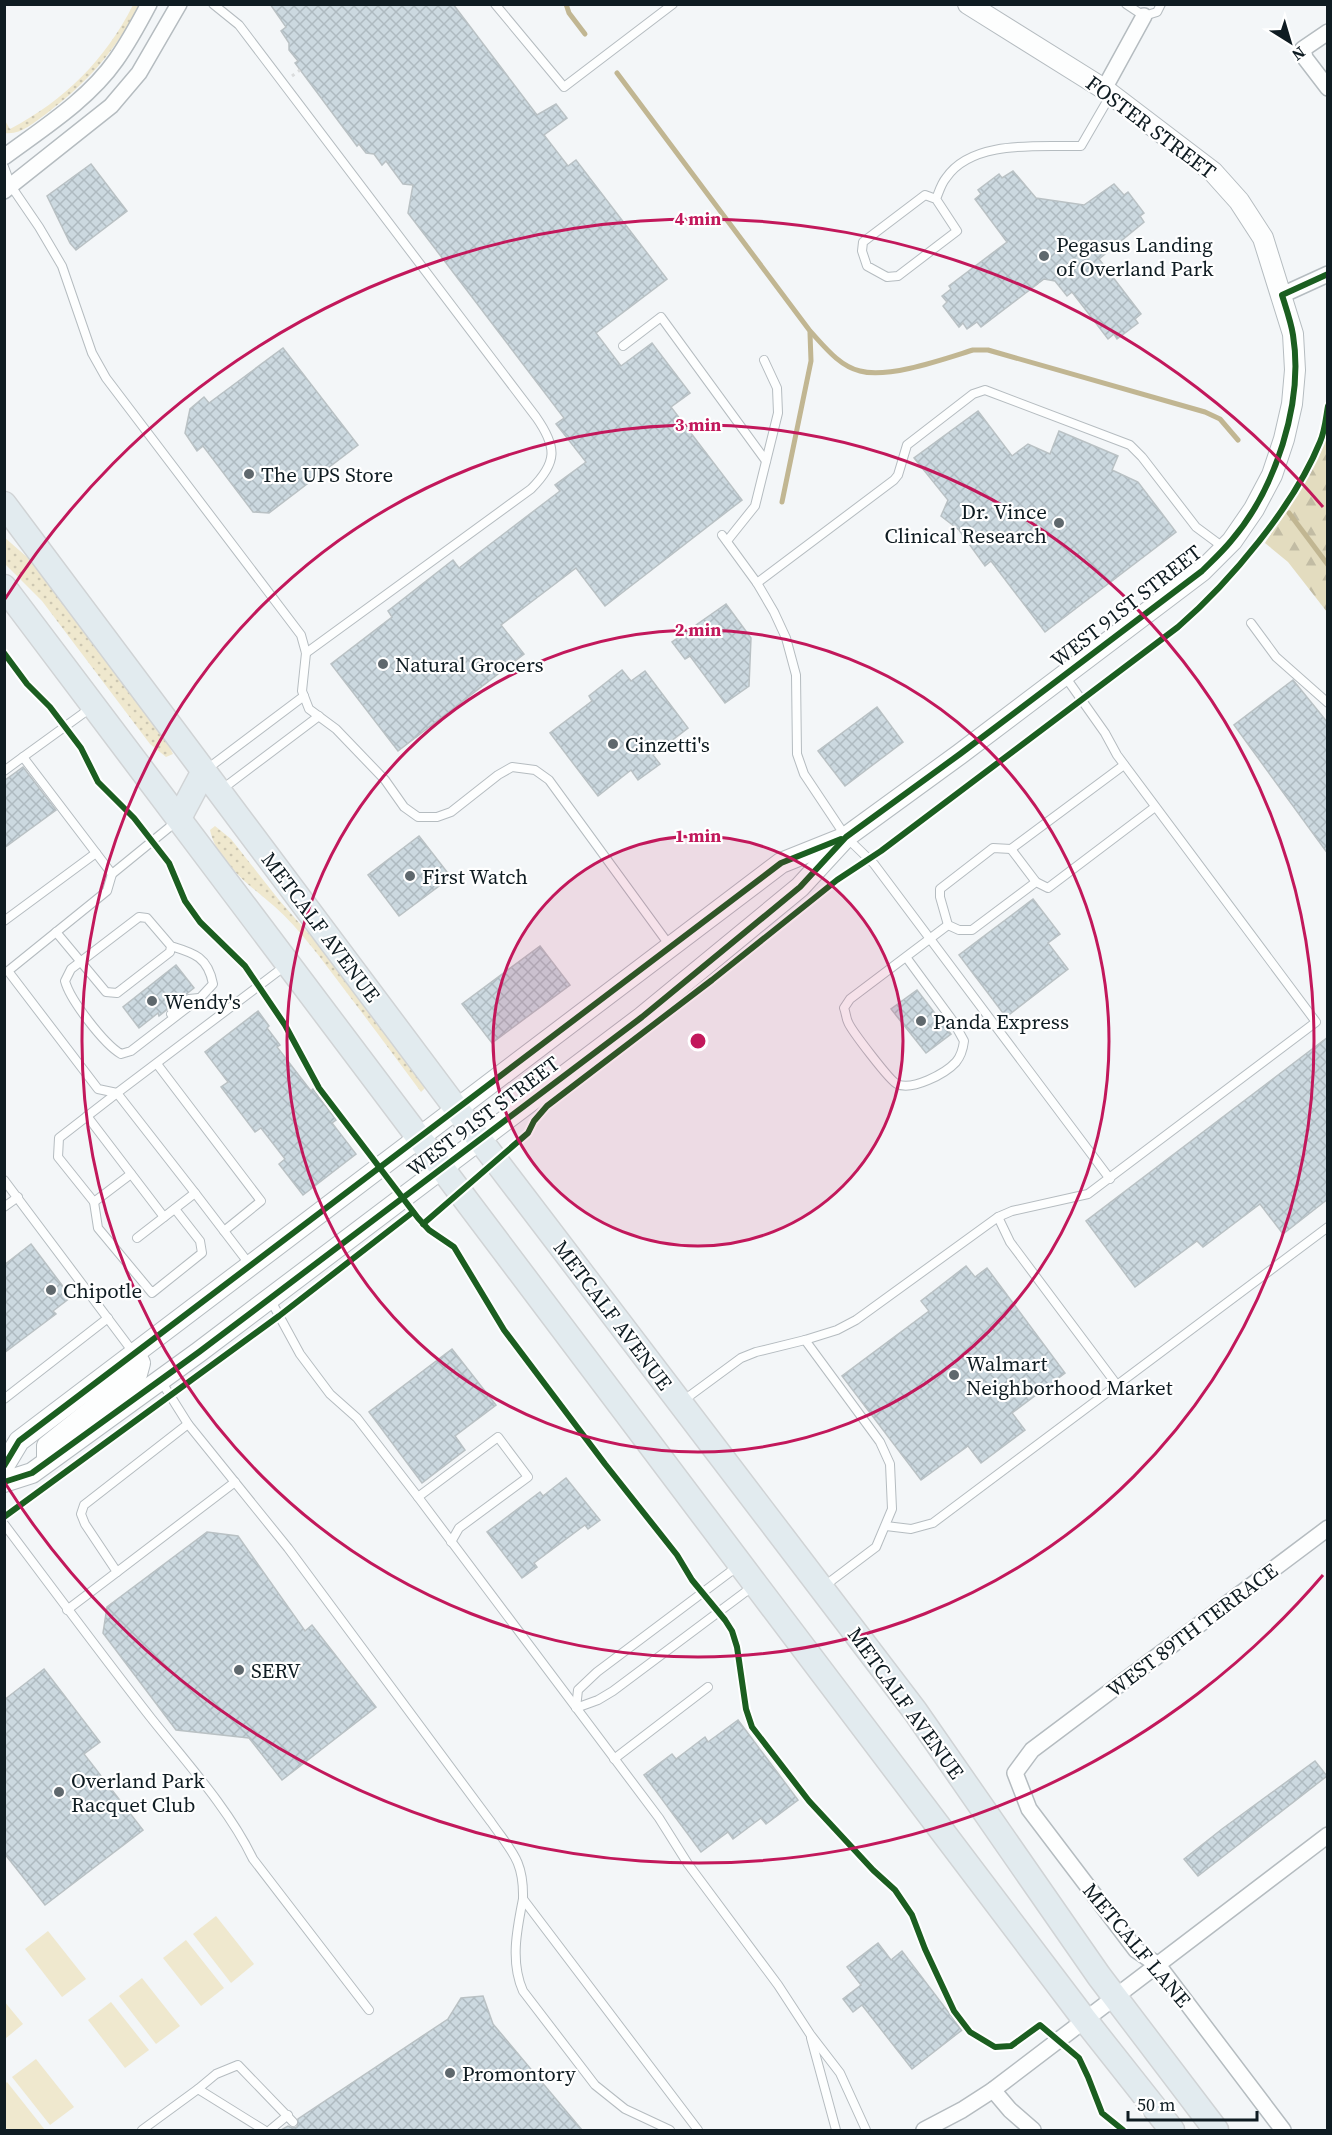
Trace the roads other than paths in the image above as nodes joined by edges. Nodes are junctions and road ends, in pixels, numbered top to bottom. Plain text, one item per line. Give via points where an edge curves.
1 (149, 4) edge
2 (180, 4) edge
3 (213, 4) edge
4 (495, 4) edge
5 (673, 4) edge
6 (968, 4) edge
7 (1126, 4) edge
8 (1161, 4) edge
9 (1144, 16) junction
10 (1328, 32) edge
11 (1328, 88) edge
12 (1108, 91) junction
13 (4, 157) edge
14 (4, 168) edge
15 (8, 188) edge
16 (936, 199) junction
17 (1328, 274) edge
18 (1282, 295) junction
19 (623, 345) dead end
20 (764, 360) dead end
21 (766, 461) junction
22 (4, 504) edge
23 (1224, 548) junction
24 (757, 583) junction
25 (4, 587) edge
26 (1251, 623) dead end
27 (306, 653) junction
28 (1064, 675) junction
29 (304, 696) junction
30 (1328, 703) edge
31 (94, 705) junction
32 (319, 716) junction
33 (23, 758) junction
34 (1124, 765) junction
35 (4, 771) edge
36 (204, 771) junction
37 (220, 791) junction
38 (1155, 807) junction
39 (179, 818) junction
40 (846, 837) junction
41 (1011, 849) junction
42 (96, 853) junction
43 (112, 874) junction
44 (1036, 882) junction
45 (4, 921) edge
46 (948, 924) junction
47 (56, 932) junction
48 (930, 938) junction
49 (171, 946) junction
50 (671, 947) junction
51 (906, 957) junction
52 (81, 962) junction
53 (289, 964) junction
54 (6, 973) edge
55 (157, 1064) junction
56 (117, 1093) junction
57 (457, 1109) junction
58 (87, 1116) junction
59 (419, 1138) junction
60 (480, 1140) junction
61 (442, 1167) junction
62 (131, 1174) junction
63 (1110, 1179) junction
64 (4, 1180) edge
65 (195, 1192) junction
66 (18, 1197) junction
67 (94, 1202) junction
68 (4, 1207) edge
69 (174, 1209) junction
70 (164, 1217) junction
71 (998, 1217) junction
72 (1328, 1227) edge
73 (225, 1231) junction
74 (137, 1238) dead end
75 (250, 1265) junction
76 (220, 1287) junction
77 (270, 1298) junction
78 (108, 1318) junction
79 (805, 1340) junction
80 (134, 1353) junction
81 (160, 1380) junction
82 (1117, 1384) junction
83 (4, 1399) edge
84 (680, 1403) junction
85 (188, 1424) junction
86 (47, 1462) junction
87 (4, 1466) edge
88 (4, 1482) edge
89 (235, 1482) junction
90 (418, 1497) junction
91 (4, 1524) edge
92 (886, 1526) junction
93 (1328, 1528) edge
94 (452, 1542) junction
95 (741, 1564) junction
96 (117, 1572) junction
97 (756, 1584) junction
98 (822, 1588) junction
99 (67, 1610) junction
100 (708, 1687) dead end
101 (576, 1708) junction
102 (1057, 1732) joint
103 (614, 1759) junction
104 (1328, 1835) edge
105 (523, 1899) junction
106 (1158, 1965) junction
107 (1115, 1998) junction
108 (369, 2010) dead end
109 (1085, 2020) junction
110 (810, 2034) junction
111 (198, 2089) junction
112 (993, 2090) junction
113 (142, 2130) edge
114 (264, 2130) edge
115 (270, 2130) edge
116 (670, 2130) edge
117 (698, 2130) edge
118 (836, 2130) edge
119 (866, 2130) edge
120 (924, 2130) edge
121 (1033, 2130) edge
122 (1172, 2130) edge
123 (1216, 2130) edge
124 (1282, 2130) edge

1 - 13 street via 115,61 89,90
2 - 15 street via 139,73 111,106
3 - 27 lane via 239,25 536,417 549,435 551,448 551,463 531,489
4 - 5 lane via 564,87
6 - 12 street, FOSTER STREET
7 - 9 lane
8 - 9 lane via 1157,12
9 - 12 street
10 - 11 street via 1303,49 1305,58
12 - 16 lane via 1081,146 1013,147 981,152 959,164 945,178
12 - 18 street, FOSTER STREET via 1213,172 1239,201 1263,238
14 - 15 lane
15 - 27 lane via 39,227 62,266 92,353 106,378 301,635
16 - 16 lane via 925,195 863,242 867,266 887,277 898,276 957,231
17 - 18 street
18 - 23 street, WEST 91ST STREET via 1293,334 1295,370 1284,439 1272,475 1254,509
19 - 21 lane via 661,317
20 - 21 lane via 777,388 778,412
21 - 24 lane via 755,507 724,538
22 - 36 main road, METCALF AVENUE
23 - 24 lane via 1196,527 1130,445 984,390 973,394 907,445 894,480
23 - 28 street, WEST 91ST STREET via 1202,571
24 - 40 lane via 786,638 796,675 797,754 804,774
25 - 31 main road
26 - 30 lane via 1276,657
27 - 29 lane
28 - 34 lane
28 - 40 street, WEST 91ST STREET
29 - 32 lane via 309,709
29 - 36 lane
31 - 33 lane
31 - 39 main road
32 - 37 lane
32 - 50 lane via 336,729 385,780 404,807 418,817 451,812 512,767 535,770 549,780
33 - 35 lane
33 - 42 lane
34 - 38 lane
34 - 41 lane
36 - 37 main road, METCALF AVENUE
36 - 39 main road
37 - 39 main road
37 - 57 main road, METCALF AVENUE
38 - 44 lane via 1048,888
38 - 63 lane via 1316,1022
39 - 43 lane
39 - 53 main road
40 - 48 lane via 874,864
40 - 50 street, WEST 91ST STREET via 781,863
40 - 60 street, WEST 91ST STREET via 800,887 642,1017
41 - 44 lane
41 - 46 lane via 993,848 940,888
42 - 43 lane
42 - 45 lane
43 - 47 lane via 107,891
44 - 46 lane via 972,930 959,930
46 - 48 lane
47 - 52 lane
47 - 54 lane
48 - 51 lane
48 - 63 lane
49 - 52 lane via 147,918 139,917
49 - 52 lane via 170,952 117,993 106,992
49 - 52 lane via 194,953 205,962 213,984 131,1051 121,1054 112,1049 68,991 65,981 71,969
50 - 57 street, WEST 91ST STREET
51 - 51 lane via 850,999 844,1008 848,1024 894,1083 904,1087 931,1079 954,1064 964,1041
53 - 55 lane
53 - 59 main road
54 - 56 lane via 98,1089
55 - 56 lane
55 - 73 lane via 261,1201
56 - 58 lane
56 - 65 lane
57 - 59 street, WEST 91ST STREET
57 - 60 main road, METCALF AVENUE
58 - 62 lane
58 - 67 lane via 59,1138 58,1157
59 - 61 main road
59 - 75 street, WEST 91ST STREET
60 - 61 street, WEST 91ST STREET
60 - 84 main road, METCALF AVENUE
61 - 77 street, WEST 91ST STREET
61 - 95 main road
62 - 67 lane
62 - 70 lane
63 - 71 lane via 1088,1194
64 - 66 lane
65 - 69 lane
65 - 73 lane
66 - 68 lane
66 - 78 lane
67 - 69 lane via 98,1228 152,1293 202,1253 200,1241
69 - 70 lane
70 - 74 lane
71 - 79 lane via 856,1320
71 - 82 lane via 1010,1242
72 - 82 lane
73 - 75 lane
75 - 76 street, WEST 91ST STREET
76 - 80 street, WEST 91ST STREET
76 - 81 street via 209,1311 149,1358
77 - 81 street, WEST 91ST STREET
77 - 90 lane via 300,1354 330,1394 357,1418
78 - 80 lane
78 - 83 lane
79 - 84 lane via 741,1358
79 - 92 lane via 879,1442 890,1464 892,1509
80 - 86 street via 140,1363 137,1374 47,1446
80 - 87 street, WEST 91ST STREET via 19,1441
81 - 85 lane
81 - 86 street, WEST 91ST STREET
82 - 92 lane via 933,1523 911,1529
84 - 98 main road, METCALF AVENUE
85 - 89 lane
85 - 96 lane via 84,1505 81,1514 85,1524
86 - 88 street, WEST 91ST STREET via 32,1473
89 - 96 lane
89 - 105 lane via 514,1854 521,1872
90 - 94 lane
90 - 94 lane via 498,1437 528,1477 459,1528
91 - 99 lane
92 - 98 lane via 876,1547
93 - 102 street, WEST 89TH TERRACE
94 - 101 lane
95 - 97 main road
95 - 101 lane via 597,1672 578,1690
96 - 99 lane
97 - 101 lane via 613,1691
97 - 109 main road
98 - 107 main road, METCALF AVENUE via 915,1711
99 - 108 lane via 201,1782 244,1840 253,1859
100 - 103 lane
101 - 103 lane
102 - 106 street, METCALF LANE via 1032,1750 1015,1773 1029,1809 1136,1950
103 - 110 lane
104 - 106 street
105 - 116 lane via 515,1959 524,1991 595,2085 625,2109
105 - 117 lane
106 - 107 street
106 - 124 street, METCALF LANE
107 - 109 street
107 - 123 main road, METCALF AVENUE
109 - 112 street
109 - 122 main road
110 - 118 lane
110 - 119 lane via 840,2073
111 - 113 lane
111 - 114 lane
111 - 115 lane via 216,2074 238,2065 291,2119
112 - 120 street
112 - 121 street

